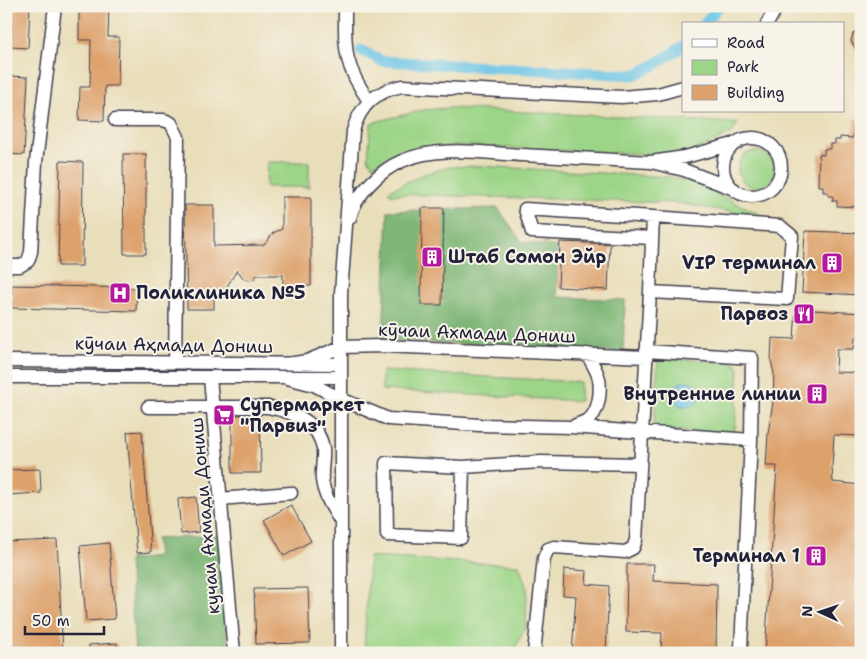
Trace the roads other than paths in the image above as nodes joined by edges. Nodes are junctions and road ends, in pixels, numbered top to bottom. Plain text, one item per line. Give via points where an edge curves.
1 (55, 6) edge
2 (345, 6) edge
3 (777, 6) edge
4 (768, 22) edge
5 (682, 87) edge
6 (369, 100) junction
7 (115, 120) dead end
8 (737, 143) junction
9 (651, 162) junction
10 (734, 190) junction
11 (653, 217) junction
12 (345, 235) junction
13 (652, 238) junction
14 (6, 266) edge
15 (650, 292) junction
16 (341, 347) junction
17 (587, 354) junction
18 (646, 354) junction
19 (6, 361) edge
20 (175, 362) junction
21 (288, 364) junction
22 (341, 370) junction
23 (6, 377) edge
24 (210, 377) junction
25 (287, 378) junction
26 (341, 400) junction
27 (213, 406) junction
28 (148, 407) dead end
29 (571, 427) junction
30 (641, 432) junction
31 (751, 440) junction
32 (640, 464) junction
33 (463, 467) junction
34 (291, 494) dead end
35 (220, 499) junction
36 (341, 522) junction
37 (741, 648) dead end
38 (234, 653) edge
39 (341, 653) edge
40 (534, 653) edge

1 - 14 street via 36,162 31,252 28,261 20,266
2 - 6 street via 345,45 349,64 356,82
3 - 4 street
5 - 6 street via 658,94 621,97 402,86 390,88
6 - 12 street via 353,131
7 - 20 street via 164,120 171,123 178,137
8 - 9 street
8 - 10 street via 725,157 723,166 728,183
8 - 10 street via 745,139 762,140 776,151 781,168 779,177 768,191 750,196
9 - 10 street via 684,170
9 - 12 street via 468,152 415,156 388,168 361,196 350,214
11 - 13 street
11 - 13 street via 525,209 532,232
11 - 15 street via 780,226 792,236 787,299
12 - 16 street
13 - 15 street
15 - 18 street
16 - 17 street, кӯчаи Ахмади Дониш
16 - 21 street via 307,361
16 - 22 street
17 - 18 street
17 - 29 street, кӯчаи Ахмади Дониш via 599,380 599,399 596,411 588,420
18 - 30 street
18 - 31 street via 752,358
19 - 20 street, кӯчаи Аҳмади Дониш
20 - 21 street, кӯчаи Аҳмади Дониш
21 - 22 street, кӯчаи Аҳмади Дониш
22 - 25 street
22 - 26 street
23 - 24 street
24 - 25 street
24 - 27 street, кучаи Ахмади Дониш
25 - 26 street via 314,385
26 - 29 street via 388,420
26 - 36 street
27 - 28 street
27 - 35 street, кучаи Ахмади Дониш
27 - 36 street via 268,407 287,410 304,420 316,431 322,448 322,480 327,499
29 - 30 street
30 - 31 street
30 - 32 street
31 - 37 street
32 - 33 street via 541,462
32 - 40 street via 633,548 616,552 554,547 545,554
33 - 33 street via 386,463 387,535 462,538
34 - 35 street
35 - 38 street, кучаи Ахмади Дониш
36 - 39 street

